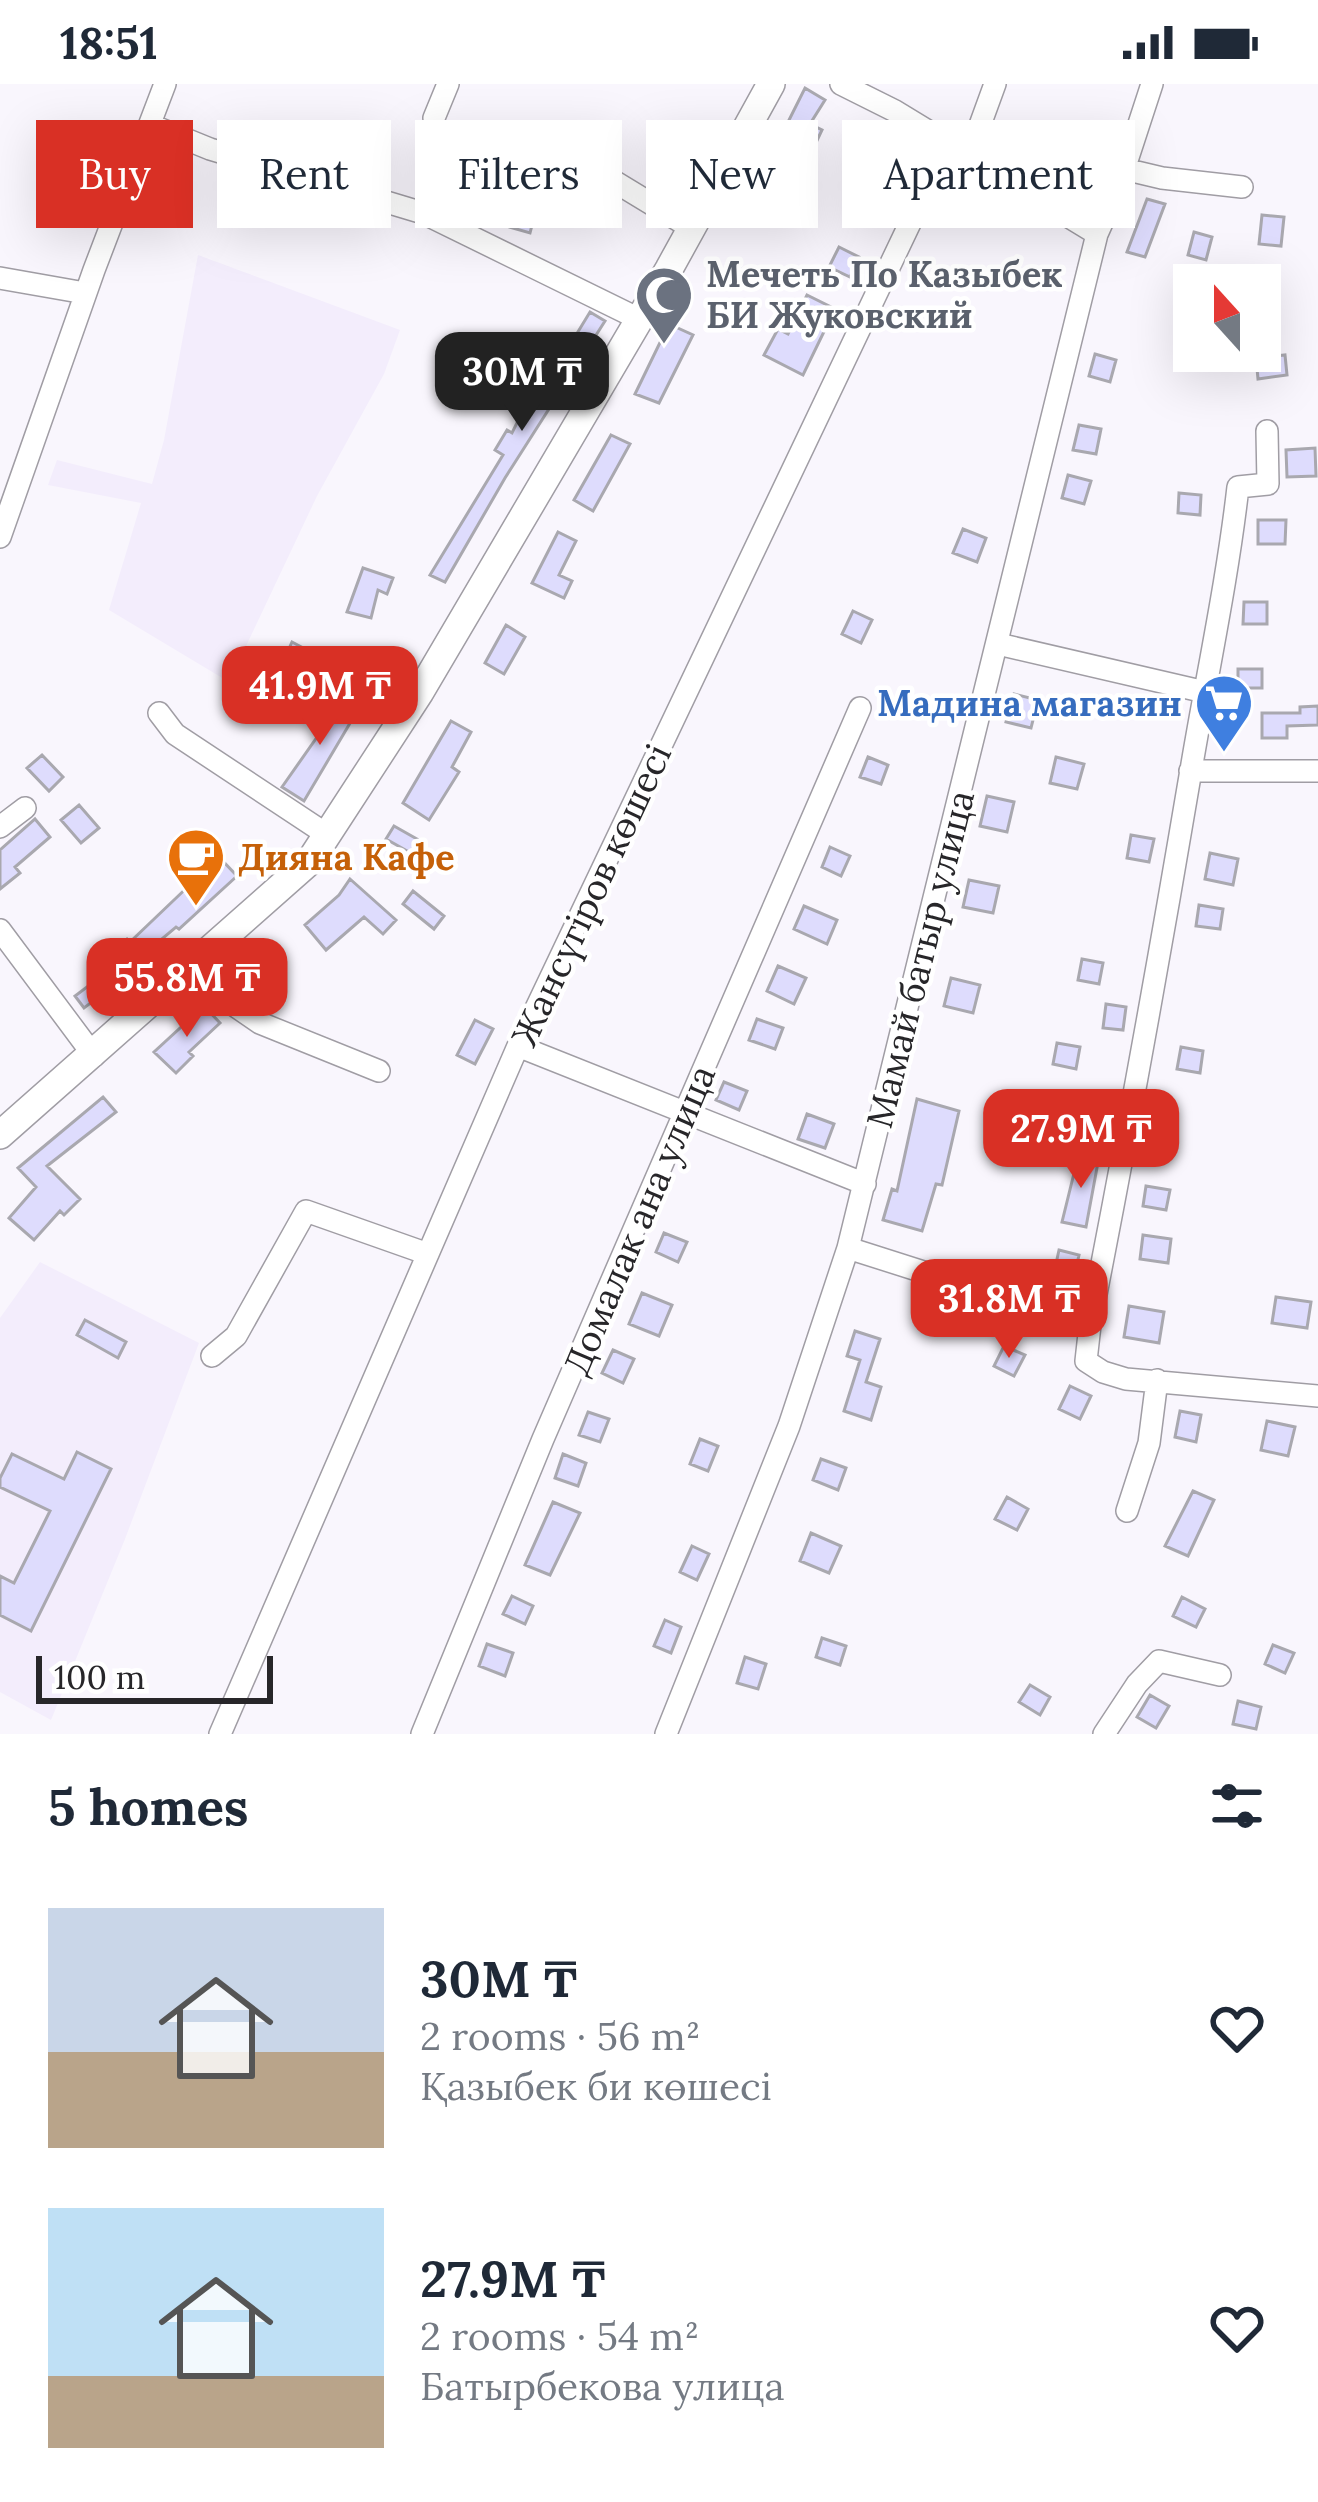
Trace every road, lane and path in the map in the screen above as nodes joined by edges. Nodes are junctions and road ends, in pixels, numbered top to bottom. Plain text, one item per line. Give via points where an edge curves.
1 (165, 84) edge
2 (448, 84) edge
3 (770, 84) edge
4 (841, 84) edge
5 (995, 84) edge
6 (1152, 84) edge
7 (434, 118) dead end
8 (153, 120) edge
9 (750, 120) edge
10 (909, 120) edge
11 (982, 120) edge
12 (1135, 136) edge
13 (193, 141) edge
14 (1135, 172) edge
15 (1241, 187) dead end
16 (111, 228) edge
17 (691, 228) edge
18 (908, 228) edge
19 (1088, 228) edge
20 (1099, 228) edge
21 (1097, 233) junction
22 (0, 278) edge
23 (86, 293) junction
24 (639, 320) junction
25 (1267, 431) dead end
26 (0, 460) edge
27 (26, 465) junction
28 (0, 537) edge
29 (998, 644) junction
30 (1205, 692) junction
31 (860, 708) dead end
32 (159, 713) dead end
33 (1190, 771) junction
34 (1318, 771) edge
35 (26, 808) dead end
36 (0, 826) edge
37 (326, 834) junction
38 (0, 930) edge
39 (194, 967) junction
40 (518, 1046) junction
41 (94, 1055) junction
42 (379, 1071) dead end
43 (686, 1114) junction
44 (0, 1134) edge
45 (865, 1184) junction
46 (848, 1248) junction
47 (428, 1254) junction
48 (1090, 1325) junction
49 (212, 1356) dead end
50 (1157, 1380) junction
51 (1318, 1396) edge
52 (1127, 1511) dead end
53 (1220, 1675) dead end
54 (220, 1734) edge
55 (422, 1734) edge
56 (666, 1734) edge
57 (1104, 1734) edge

1 - 8 street
2 - 7 street
3 - 9 main road
4 - 10 street
5 - 11 street
6 - 12 street, Мамай батыр улица
13 - 24 street via 423,213
14 - 15 street
16 - 23 street
17 - 24 main road
18 - 40 street, Жансүгіров көшесі
19 - 21 street
20 - 21 street, Мамай батыр улица
21 - 29 street, Мамай батыр улица
22 - 23 street
23 - 27 street
24 - 37 main road via 420,692
25 - 30 street via 1268,484 1238,487
26 - 27 street
27 - 28 street
29 - 30 street
29 - 45 street, Мамай батыр улица
30 - 33 street
31 - 43 street, Домалак ана улица
32 - 37 street via 175,734
33 - 34 street
33 - 48 street
35 - 36 street
37 - 39 main road via 310,861
38 - 41 street
39 - 41 main road
39 - 42 street via 260,1023
40 - 43 street
40 - 47 street, Жансүгіров көшесі
41 - 44 main road
43 - 45 street
43 - 55 street, Домалак ана улица
45 - 46 street, Мамай батыр улица
46 - 48 street
46 - 56 street, Мамай батыр улица via 789,1426
47 - 49 street via 306,1211 236,1336
47 - 54 street, Жансүгіров көшесі
48 - 50 street via 1086,1361 1103,1372
50 - 51 street
50 - 52 street via 1149,1443
53 - 57 street via 1159,1660

